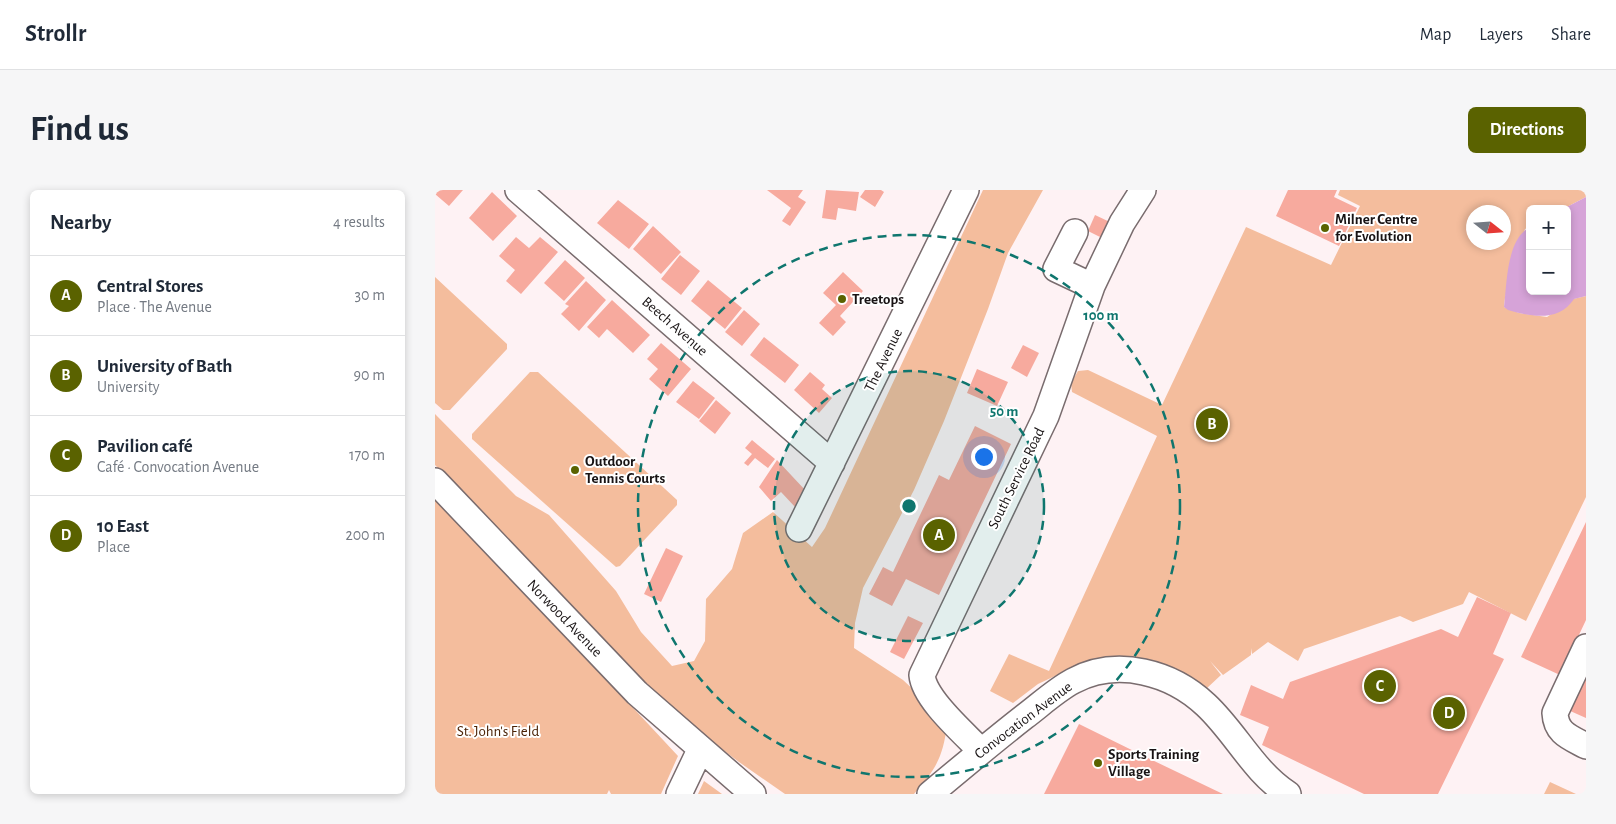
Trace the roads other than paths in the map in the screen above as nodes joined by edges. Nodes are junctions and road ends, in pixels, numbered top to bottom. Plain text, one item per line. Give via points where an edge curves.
1 (518, 190) edge
2 (966, 190) edge
3 (1143, 190) edge
4 (1075, 232) dead end
5 (1092, 286) junction
6 (832, 463) junction
7 (435, 481) edge
8 (799, 529) dead end
9 (1586, 647) edge
10 (1586, 746) edge
11 (700, 750) junction
12 (981, 751) junction
13 (679, 794) edge
14 (753, 794) edge
15 (930, 794) edge
16 (1288, 794) edge

1 - 6 street, Beech Avenue
2 - 6 street, The Avenue
3 - 5 street, South Service Road via 1122,223
4 - 5 street via 1056,269
5 - 12 street, South Service Road via 1046,416 922,675 923,685 932,697
6 - 8 street, The Avenue
7 - 11 street, Norwood Avenue via 637,693
9 - 10 street via 1555,713 1560,731
11 - 13 street
11 - 14 street
12 - 15 street, Convocation Avenue
12 - 16 street, Convocation Avenue via 1074,680 1100,672 1149,672 1167,678 1201,700 1266,777

